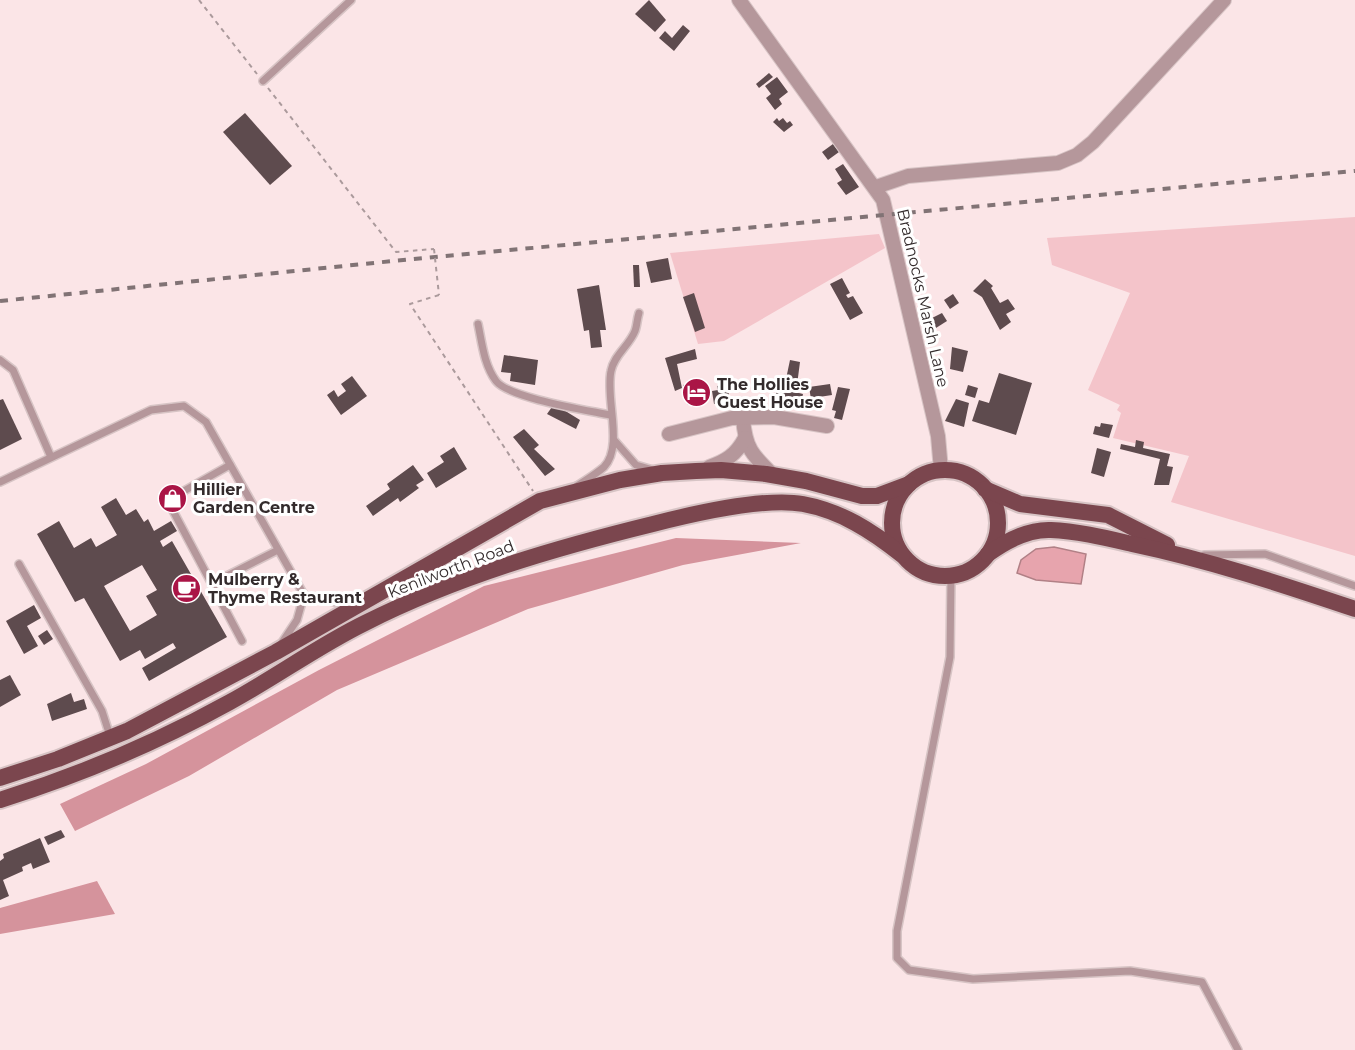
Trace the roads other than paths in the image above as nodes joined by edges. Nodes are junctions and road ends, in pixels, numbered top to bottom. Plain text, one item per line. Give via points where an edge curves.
1 (351, 0) edge
2 (739, 0) edge
3 (1224, 0) edge
4 (263, 81) road end
5 (876, 187) junction
6 (639, 313) dead end
7 (478, 324) dead end
8 (0, 360) edge
9 (610, 415) junction
10 (744, 418) junction
11 (827, 426) dead end
12 (669, 434) dead end
13 (745, 438) junction
14 (614, 440) junction
15 (51, 457) junction
16 (230, 465) junction
17 (941, 470) junction
18 (696, 471) junction
19 (662, 473) junction
20 (774, 476) junction
21 (0, 482) edge
22 (909, 484) junction
23 (985, 489) junction
24 (571, 491) junction
25 (278, 550) junction
26 (988, 554) junction
27 (902, 555) junction
28 (1186, 555) junction
29 (19, 564) dead end
30 (951, 576) junction
31 (211, 584) junction
32 (1355, 586) edge
33 (304, 596) junction
34 (365, 601) junction
35 (1355, 609) edge
36 (242, 641) dead end
37 (276, 651) junction
38 (111, 738) junction
39 (0, 778) edge
40 (0, 800) edge
41 (1238, 1050) edge

1 - 4 lane
2 - 5 street, Bradnocks Marsh Lane
3 - 5 street via 1077,155 1058,163 908,176
5 - 17 street, Bradnocks Marsh Lane via 886,210 938,436
6 - 9 lane via 635,332 610,372
7 - 9 lane via 485,358 496,382 513,393
8 - 15 lane via 13,370
9 - 14 lane
10 - 11 street via 774,417
10 - 12 street
10 - 13 street
13 - 18 street, Kenilworth Road via 727,461
13 - 20 street via 752,455
14 - 19 lane via 636,465
14 - 24 lane via 604,466
15 - 16 lane via 151,410 184,406 206,422
15 - 21 lane
16 - 25 lane
16 - 31 lane via 171,501
17 - 22 highway via 924,474
17 - 23 highway via 973,478
18 - 19 highway, Kenilworth Road
18 - 20 highway, Kenilworth Road
19 - 24 highway, Kenilworth Road
20 - 22 highway, Kenilworth Road via 862,496 877,496
22 - 27 highway via 897,500 892,518 893,537
23 - 26 highway via 998,521
23 - 28 highway via 1020,504 1108,515
24 - 34 highway, Kenilworth Road via 540,501
25 - 31 lane
25 - 33 lane
26 - 28 highway via 1004,542 1049,530
26 - 30 highway via 978,564
27 - 30 highway via 915,568 932,575
27 - 40 highway, Kenilworth Road via 868,528 802,504 770,503 677,518 576,542 485,572 365,622 230,702 136,750
28 - 32 lane via 1265,554
28 - 35 highway
29 - 38 lane via 102,711
30 - 41 lane via 950,657 897,931 897,958 909,970 973,979 1130,971 1202,982
31 - 36 lane
33 - 34 lane via 334,602
33 - 37 lane via 297,620
34 - 37 highway, Kenilworth Road
37 - 38 highway, Kenilworth Road
38 - 39 highway, Kenilworth Road

